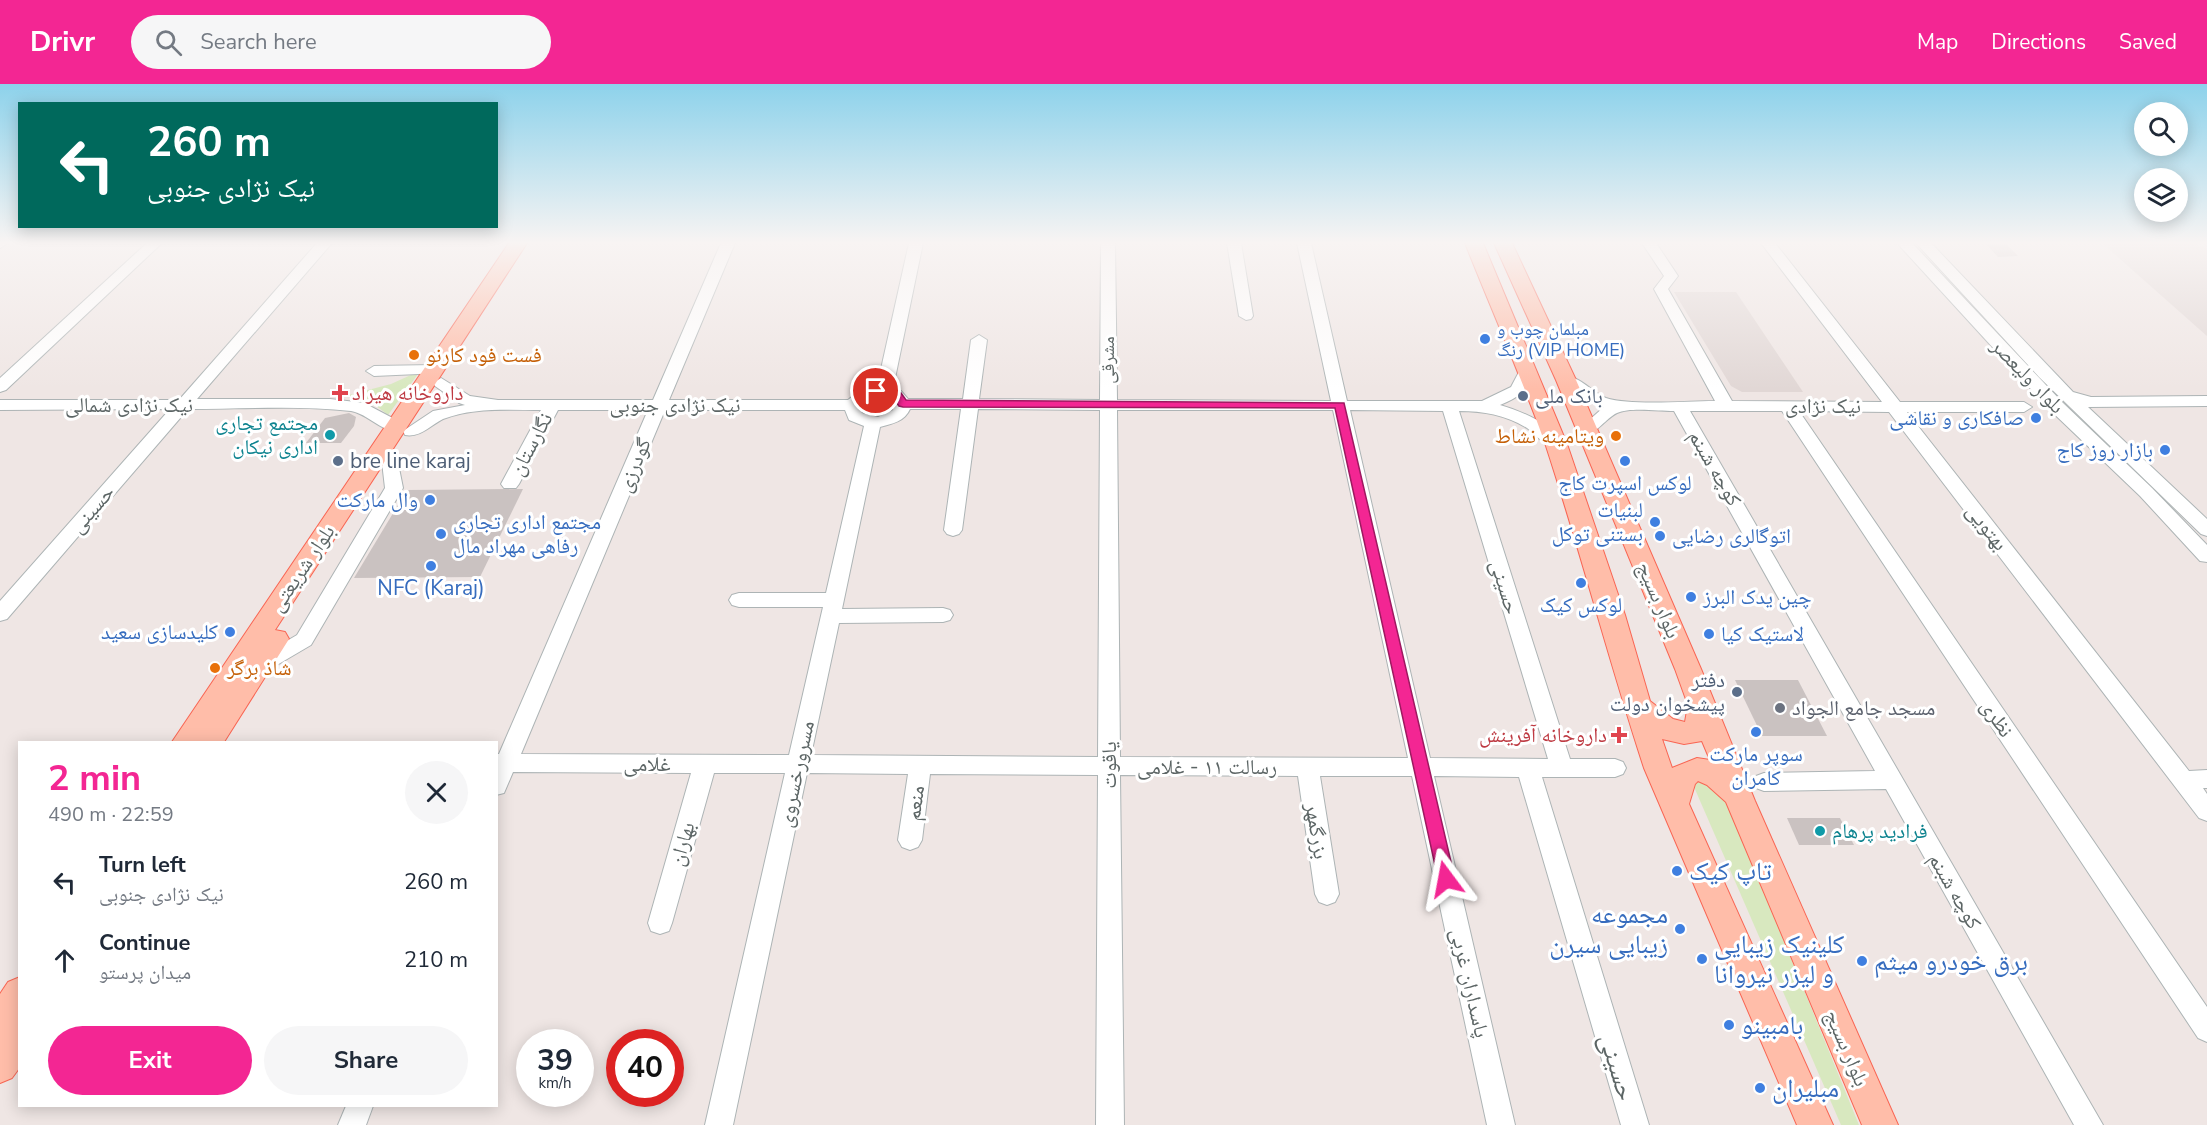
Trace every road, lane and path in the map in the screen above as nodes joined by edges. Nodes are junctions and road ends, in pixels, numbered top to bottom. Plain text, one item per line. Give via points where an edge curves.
1 (103, 292) edge
2 (283, 292) edge
3 (489, 292) edge
4 (498, 292) edge
5 (708, 292) edge
6 (905, 292) edge
7 (1108, 292) edge
8 (1242, 292) edge
9 (1315, 292) edge
10 (1494, 292) edge
11 (1525, 292) edge
12 (1661, 292) edge
13 (1806, 292) edge
14 (1949, 292) edge
15 (1960, 292) edge
16 (1246, 316) dead end
17 (1979, 316) junction
18 (979, 340) dead end
19 (374, 371) dead end
20 (1527, 371) junction
21 (437, 377) junction
22 (1566, 380) junction
23 (0, 387) edge
24 (2041, 390) junction
25 (884, 391) junction
26 (2066, 394) junction
27 (2207, 400) edge
28 (2090, 402) junction
29 (903, 404) junction
30 (969, 404) junction
31 (1108, 404) junction
32 (0, 405) edge
33 (184, 405) junction
34 (498, 405) junction
35 (552, 405) junction
36 (660, 405) junction
37 (853, 405) junction
38 (1340, 405) junction
39 (1449, 405) junction
40 (1484, 406) junction
41 (1622, 406) junction
42 (1679, 406) junction
43 (1726, 406) junction
44 (1787, 406) junction
45 (1894, 406) junction
46 (2181, 406) junction
47 (2024, 407) junction
48 (2207, 411) edge
49 (2101, 420) junction
50 (873, 422) junction
51 (2076, 424) junction
52 (403, 429) junction
53 (1587, 429) junction
54 (1556, 444) junction
55 (510, 484) dead end
56 (953, 530) dead end
57 (2202, 540) edge
58 (2207, 556) edge
59 (739, 600) dead end
60 (832, 608) junction
61 (0, 614) edge
62 (943, 615) dead end
63 (1702, 705) junction
64 (1638, 708) junction
65 (187, 741) edge
66 (210, 741) edge
67 (501, 764) edge
68 (705, 764) junction
69 (798, 765) junction
70 (920, 765) junction
71 (1109, 766) junction
72 (1308, 767) junction
73 (1421, 767) junction
74 (1528, 768) junction
75 (1562, 768) junction
76 (1615, 768) dead end
77 (2207, 779) edge
78 (1893, 780) junction
79 (2183, 780) junction
80 (1764, 782) dead end
81 (1740, 801) junction
82 (1674, 804) junction
83 (2207, 811) edge
84 (910, 840) dead end
85 (1327, 894) dead end
86 (660, 923) dead end
87 (18, 996) edge
88 (0, 1023) edge
89 (2207, 1029) edge
90 (18, 1039) edge
91 (0, 1066) edge
92 (360, 1107) edge
93 (352, 1125) edge
94 (719, 1125) edge
95 (1110, 1125) edge
96 (1502, 1125) edge
97 (1635, 1125) edge
98 (1815, 1125) edge
99 (1880, 1125) edge
100 (2089, 1125) edge

1 - 23 street
2 - 33 street, حسینی
3 - 21 main road, بلوار شریعتی
4 - 21 main road, بلوار شریعتی
5 - 36 street, گودرزی
6 - 25 street
7 - 31 street, مشرقی
8 - 16 street
9 - 38 street, پاسداران غربی
10 - 20 main road
11 - 22 main road, بلوار بسیج
12 - 43 street
13 - 45 street, بهتویی
14 - 17 street, بلوار ولیعصر
15 - 17 street, بلوار ولیعصر
17 - 24 street, بلوار ولیعصر
17 - 26 street, بلوار ولیعصر via 1996,324
18 - 30 street
19 - 21 street
20 - 40 street via 1525,384
20 - 54 main road
21 - 34 street via 465,400
21 - 52 main road, بلوار شریعتی
22 - 41 street via 1600,401
22 - 53 main road, بلوار بسیج
24 - 47 street via 2037,402
24 - 51 street, بلوار ولیعصر
25 - 29 street via 897,395
25 - 37 street via 862,395
26 - 28 street
26 - 49 street, بلوار ولیعصر
27 - 46 street
28 - 46 street
28 - 49 street via 2090,408
29 - 30 street
29 - 50 street via 895,417
30 - 31 street
30 - 56 street
31 - 38 street
31 - 71 street, یاقوت
32 - 33 street, نیک نژادی شمالی
33 - 52 street, نیک نژادی شمالی via 347,405 364,408
33 - 61 street, حسینی
34 - 35 street, نیک نژادی جنوبی
34 - 52 street via 445,413
35 - 36 street, نیک نژادی جنوبی
35 - 55 street, نگارستان
36 - 37 street, نیک نژادی جنوبی
36 - 67 street, گودرزی
37 - 50 street via 855,416
38 - 39 street
38 - 73 street, پاسداران غربی
39 - 40 street
39 - 75 street, حسینی
40 - 54 street via 1520,417
41 - 42 street, نیک نژادی
41 - 53 street via 1615,406
42 - 43 street, نیک نژادی
42 - 78 street, کوچه شبنم
43 - 44 street, نیک نژادی
44 - 45 street, نیک نژادی
44 - 89 street, نظری
45 - 47 street, نیک نژادی
45 - 79 street, بهتویی
46 - 48 street
46 - 49 street
47 - 51 street, نیک نژادی via 2057,413
49 - 57 street, بلوار ولیعصر
50 - 60 street, مسرورخسروی
51 - 57 street, بلوار ولیعصر
52 - 65 main road, بلوار شریعتی
52 - 66 main road, بلوار شریعتی via 391,462
53 - 63 main road, بلوار بسیج
54 - 64 main road
57 - 58 street, بلوار ولیعصر
59 - 60 street
60 - 62 street
60 - 69 street, مسرورخسروی
63 - 64 main road via 1693,733 1665,730
63 - 81 main road, بلوار بسیج
64 - 82 main road
67 - 68 street, غلامی
68 - 69 street, غلامی
68 - 86 street, بهاران
69 - 70 street, رسالت ۱۱ - غلامی
69 - 94 street, مسرورخسروی
70 - 71 street, رسالت ۱۱ - غلامی
70 - 84 street, منعم
71 - 72 street, رسالت ۱۱ - غلامی
71 - 95 street, یاقوت
72 - 73 street, رسالت ۱۱ - غلامی
72 - 85 street, بزرگمهر
73 - 74 street, رسالت ۱۱ - غلامی
73 - 96 street, پاسداران غربی
74 - 75 street, رسالت ۱۱ - غلامی
74 - 97 street, حسینی
75 - 76 street, رسالت ۱۱ - غلامی
77 - 79 street
78 - 80 street
78 - 100 street, کوچه شبنم
79 - 83 street, بهتویی
81 - 82 main road via 1720,776 1699,770 1682,777
81 - 99 main road, بلوار بسیج
82 - 98 main road
87 - 88 main road
90 - 91 main road
92 - 93 street

